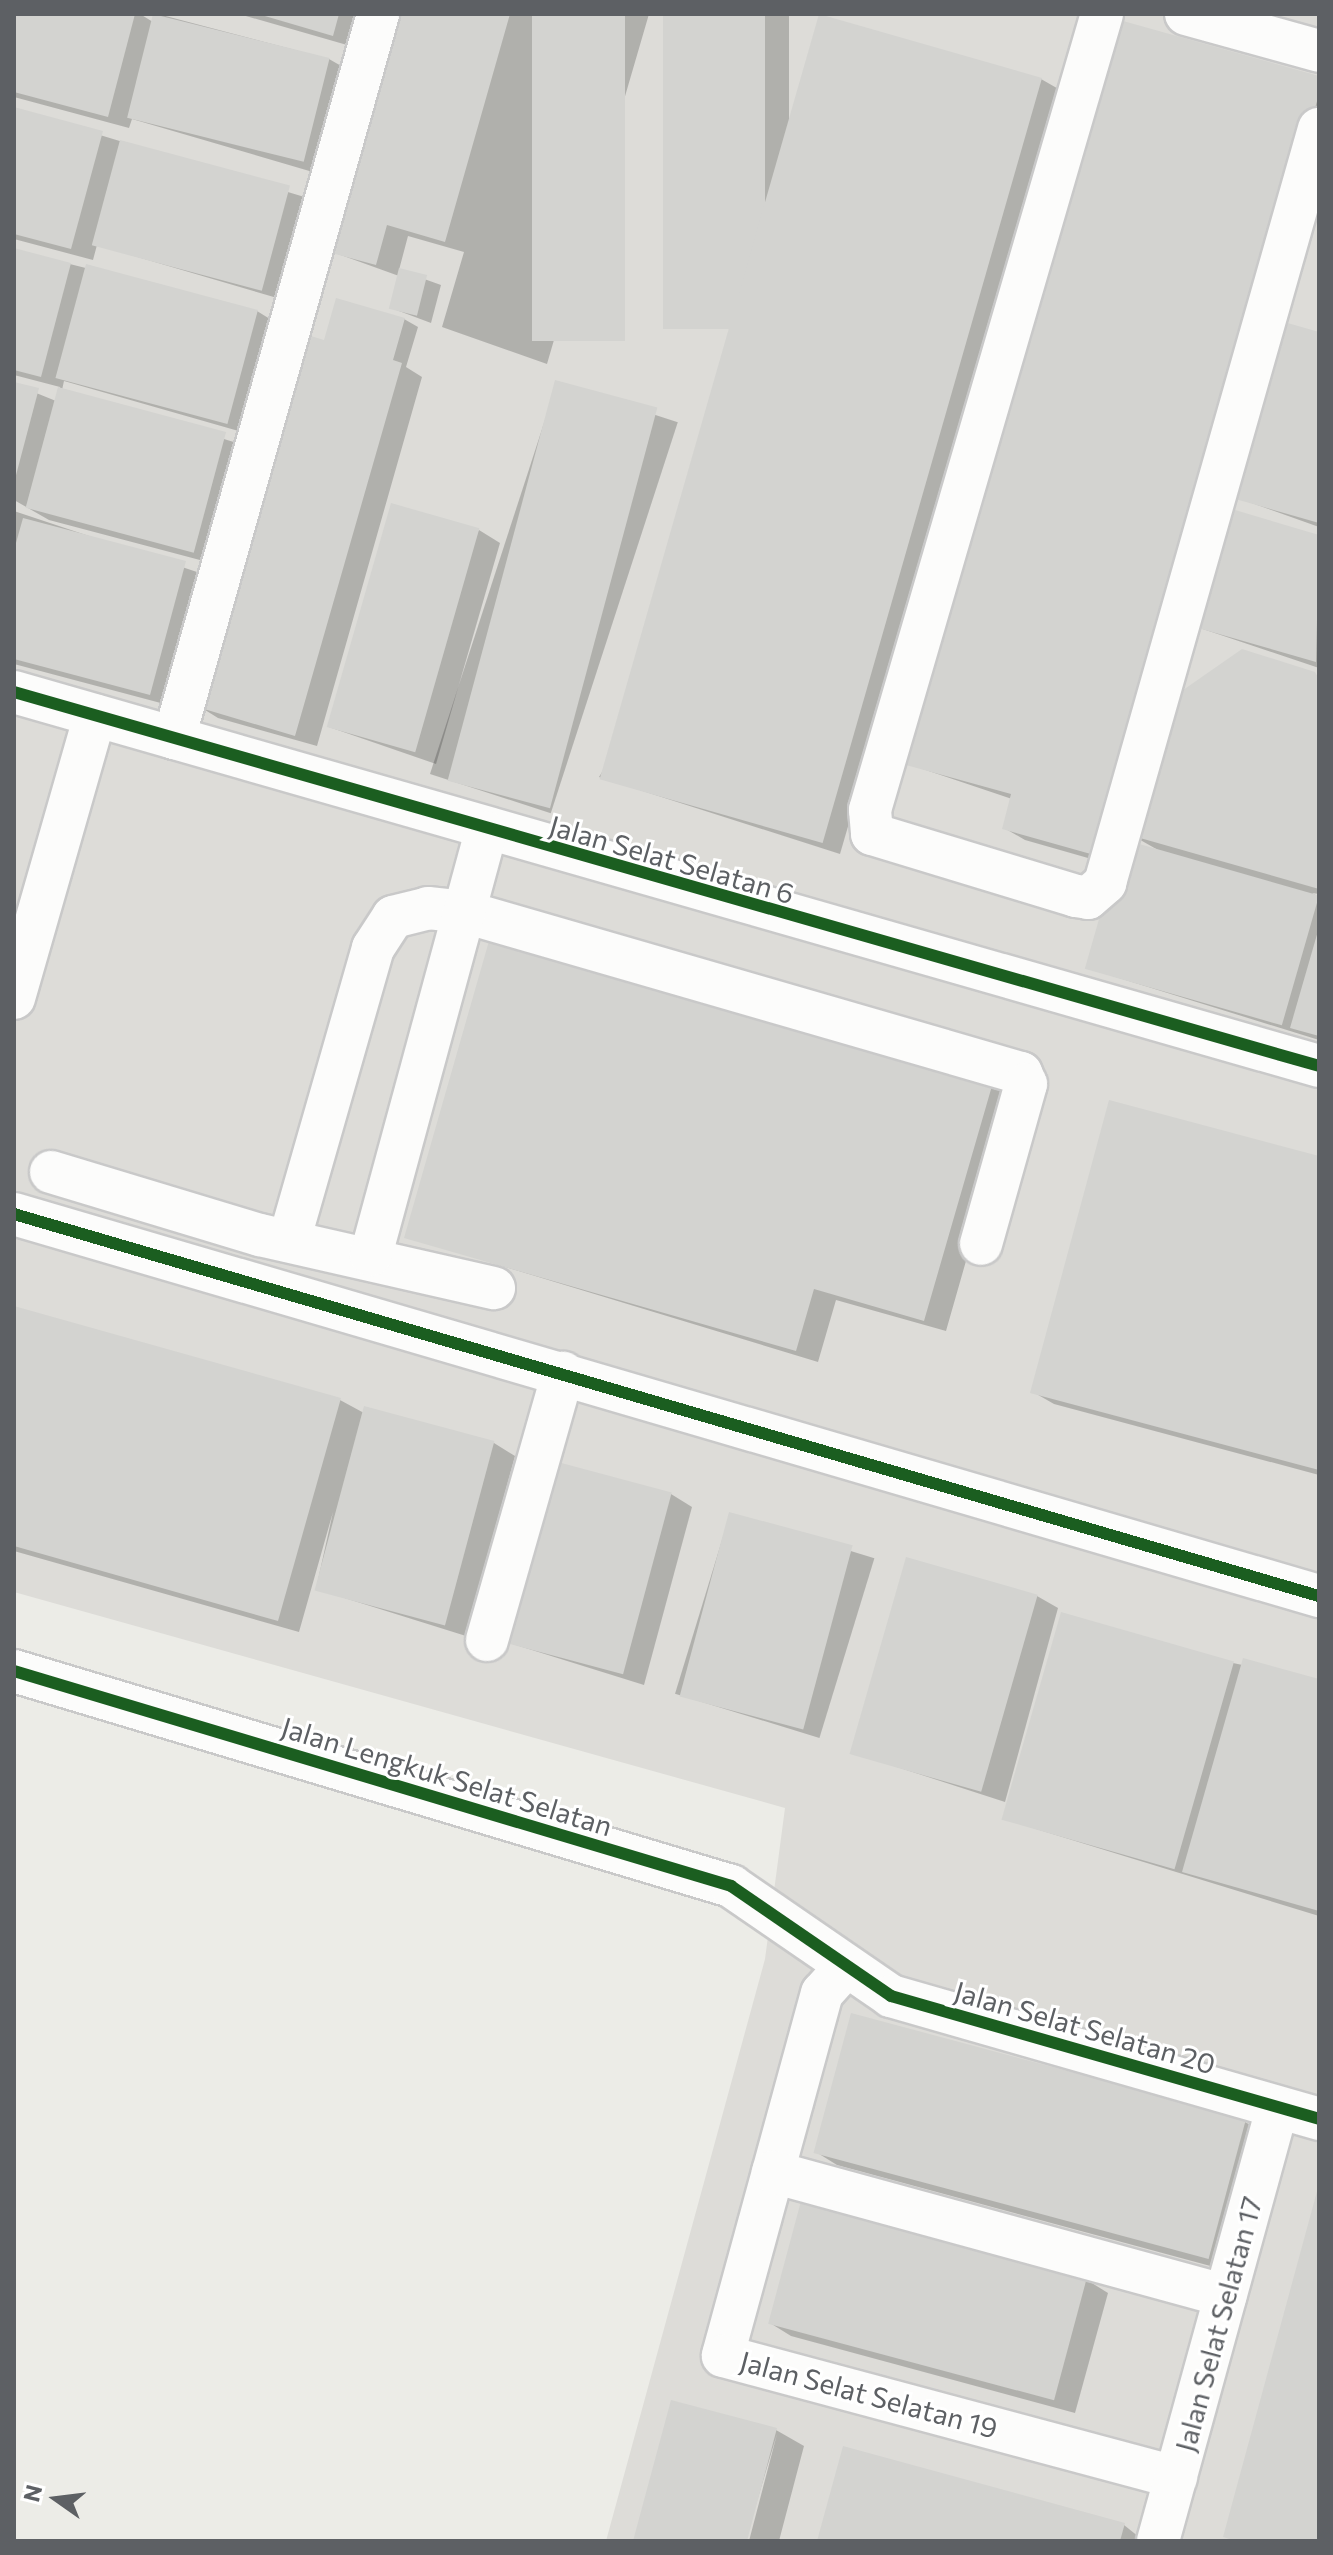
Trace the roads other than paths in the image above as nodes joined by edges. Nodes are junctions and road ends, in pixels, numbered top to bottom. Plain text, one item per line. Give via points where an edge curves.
1 (378, 14) edge
2 (1102, 14) edge
3 (1186, 14) edge
4 (1319, 51) edge
5 (1319, 129) edge
6 (14, 692) edge
7 (95, 715) junction
8 (174, 738) junction
9 (486, 832) junction
10 (465, 912) junction
11 (14, 998) edge
12 (1319, 1066) edge
13 (51, 1172) dead end
14 (14, 1214) edge
15 (289, 1241) junction
16 (981, 1244) dead end
17 (371, 1255) junction
18 (494, 1288) dead end
19 (563, 1373) junction
20 (1319, 1596) edge
21 (487, 1640) dead end
22 (14, 1671) edge
23 (843, 1970) junction
24 (1277, 2108) junction
25 (1319, 2119) edge
26 (773, 2172) junction
27 (1225, 2296) junction
28 (1176, 2477) junction
29 (1158, 2541) edge

1 - 8 street
2 - 5 street via 870,810 872,834 1076,896 1088,898 1105,883
3 - 4 street
6 - 7 street, Jalan Selat Selatan 6
7 - 8 street, Jalan Selat Selatan 6
7 - 11 street
8 - 9 street, Jalan Selat Selatan 6
9 - 10 street
9 - 12 street, Jalan Selat Selatan 6
10 - 15 street via 405,912 373,948
10 - 16 street via 1021,1073 1026,1084
10 - 17 street
13 - 15 street
14 - 19 street
15 - 17 street
17 - 18 street
19 - 20 street
19 - 21 street
22 - 23 street, Jalan Lengkuk Selat Selatan via 731,1886 782,1915
23 - 24 street, Jalan Selat Selatan 20 via 891,1996
23 - 26 street, Jalan Selat Selatan 19 via 822,1993
24 - 25 street, Jalan Selat Selatan 20
24 - 27 street, Jalan Selat Selatan 17
26 - 27 street
26 - 28 street, Jalan Selat Selatan 19 via 723,2356
27 - 28 street, Jalan Selat Selatan 17
28 - 29 street, Jalan Selat Selatan 17

